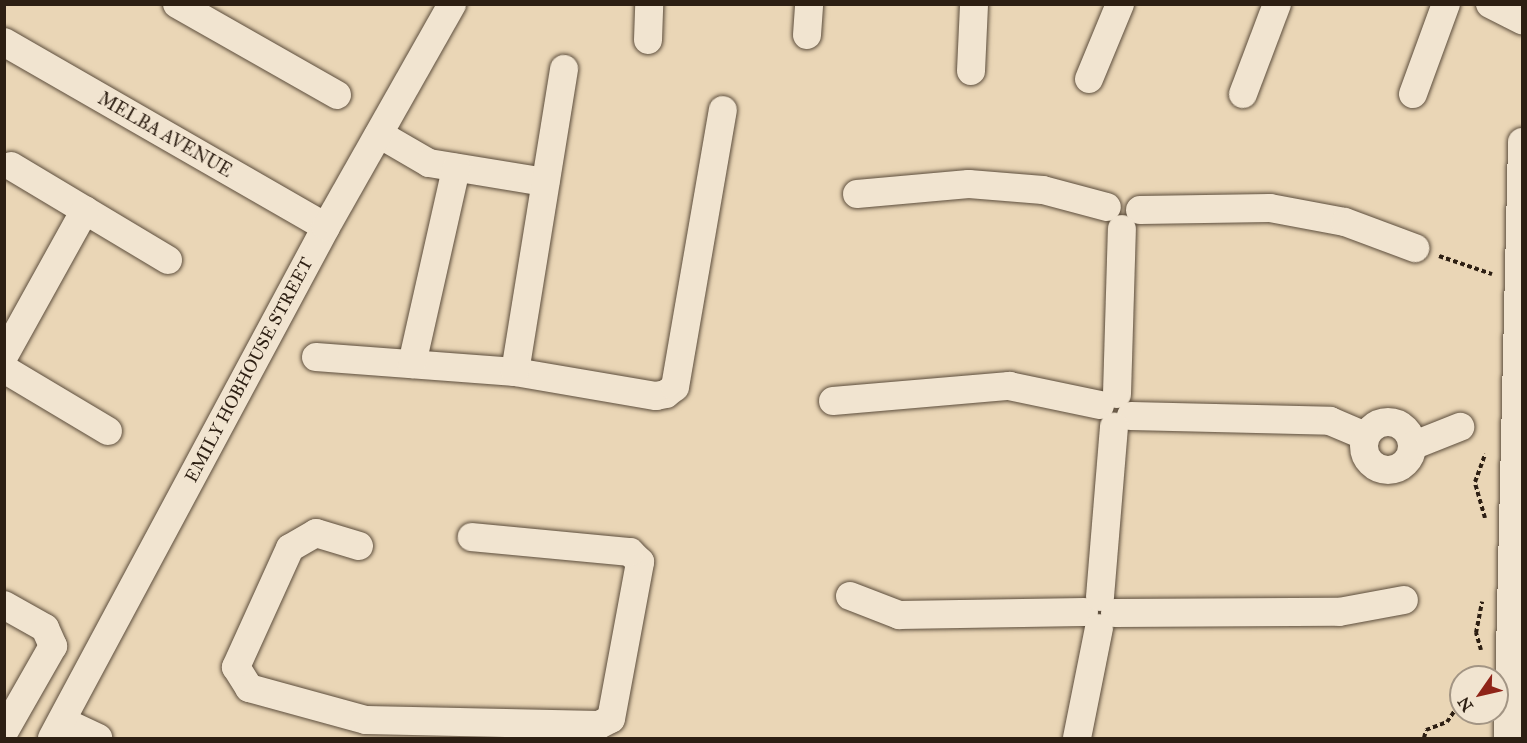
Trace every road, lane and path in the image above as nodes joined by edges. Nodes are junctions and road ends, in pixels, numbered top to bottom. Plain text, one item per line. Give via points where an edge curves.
1 (453, 4) edge
2 (649, 4) edge
3 (808, 4) edge
4 (974, 4) edge
5 (1120, 4) edge
6 (1278, 4) edge
7 (1446, 4) edge
8 (1490, 4) edge
9 (188, 7) edge
10 (1522, 20) edge
11 (807, 35) dead end
12 (648, 40) dead end
13 (4, 42) edge
14 (564, 69) dead end
15 (971, 70) dead end
16 (1089, 79) dead end
17 (1243, 94) dead end
18 (1413, 94) dead end
19 (337, 95) dead end
20 (723, 110) dead end
21 (379, 134) junction
22 (1522, 150) edge
23 (11, 166) dead end
24 (456, 168) junction
25 (545, 182) junction
26 (857, 194) dead end
27 (85, 210) junction
28 (1123, 216) junction
29 (326, 228) junction
30 (1415, 248) dead end
31 (168, 260) dead end
32 (4, 356) edge
33 (316, 357) dead end
34 (412, 364) junction
35 (4, 369) edge
36 (514, 372) junction
37 (833, 400) dead end
38 (1115, 410) junction
39 (1460, 427) dead end
40 (108, 431) dead end
41 (472, 537) dead end
42 (359, 546) dead end
43 (850, 596) dead end
44 (1404, 600) dead end
45 (4, 605) edge
46 (1099, 612) junction
47 (1449, 719) edge
48 (363, 729) edge
49 (57, 730) edge
50 (4, 732) edge
51 (98, 738) edge
52 (1077, 738) edge
53 (1424, 738) edge
54 (1508, 738) edge

1 - 21 street, EMILY HOBHOUSE STREET
2 - 12 street
3 - 11 street
4 - 15 street
5 - 16 street
6 - 17 street
7 - 18 street
8 - 10 street
9 - 19 street
13 - 29 street, MELBA AVENUE
14 - 25 street
20 - 36 street via 675,387 656,396
21 - 24 street via 429,163
21 - 29 street, EMILY HOBHOUSE STREET
22 - 54 street
23 - 27 street
24 - 25 street
24 - 34 street
25 - 36 street
26 - 28 street via 969,184 1043,190
27 - 31 street
27 - 32 street
28 - 30 street via 1270,208 1345,222
28 - 38 street
29 - 49 street, EMILY HOBHOUSE STREET
33 - 34 street
34 - 36 street
35 - 40 street
37 - 38 street via 1009,386
38 - 39 street via 1330,422 1365,436 1365,455 1378,468 1405,463 1412,446
38 - 46 street
41 - 48 street via 630,552 640,562 611,719 599,725
42 - 48 street via 316,532 290,548 236,667 249,688
43 - 46 street via 899,615
44 - 46 street via 1339,612
45 - 50 street via 45,628 53,646
46 - 52 street
47 - 53 path via 1426,730
49 - 51 street

